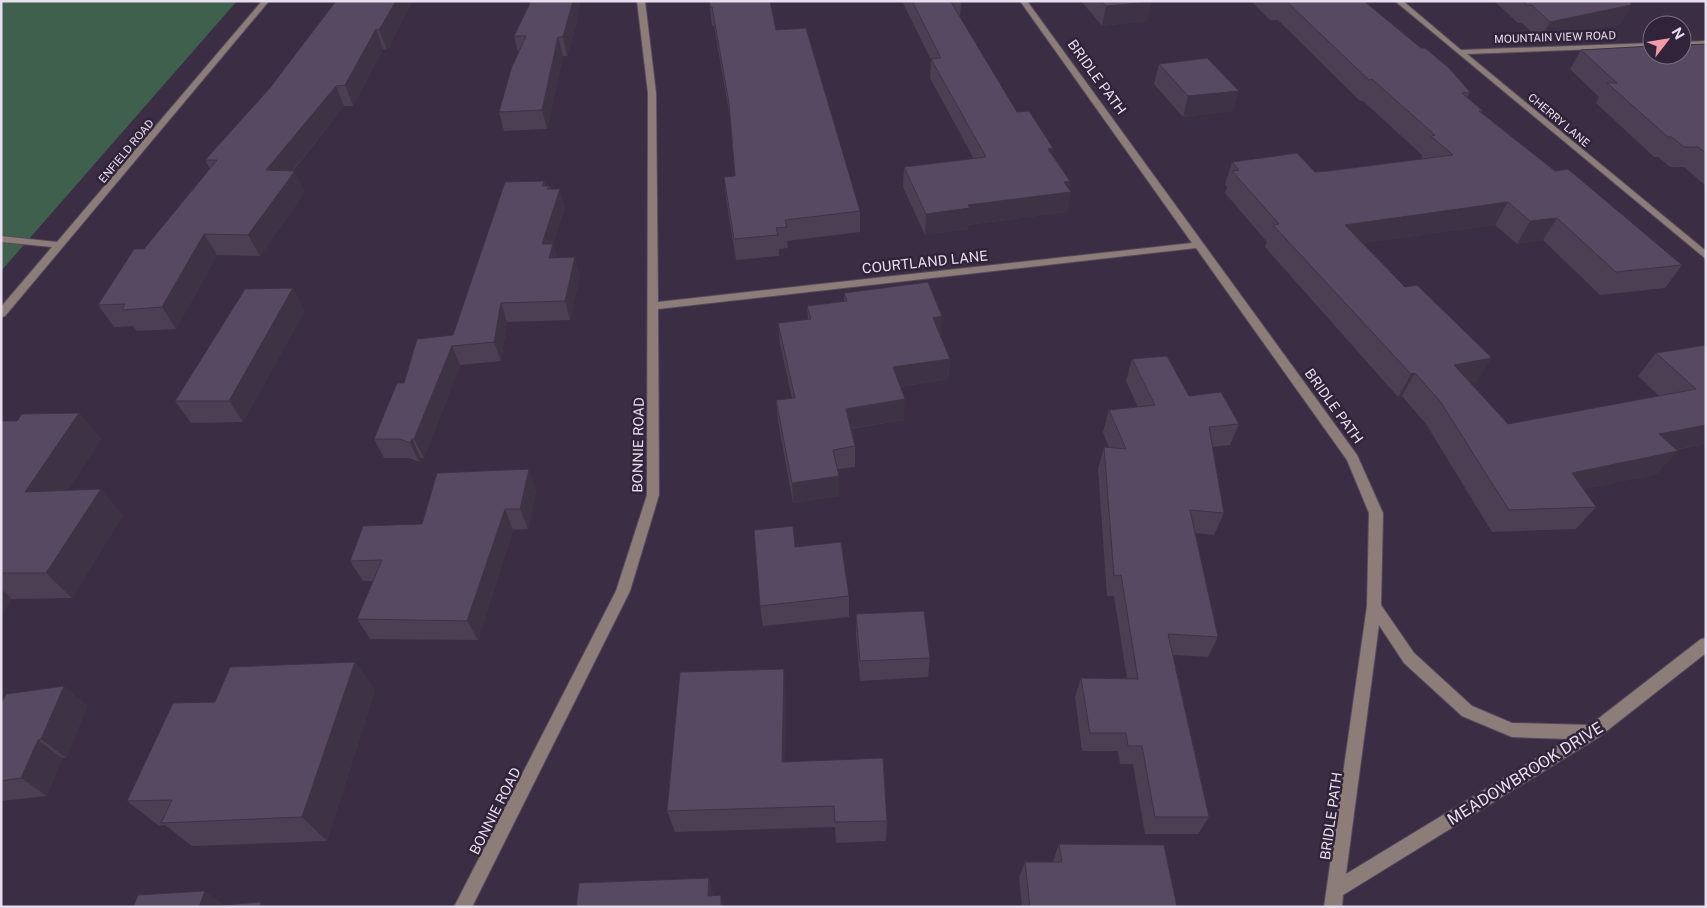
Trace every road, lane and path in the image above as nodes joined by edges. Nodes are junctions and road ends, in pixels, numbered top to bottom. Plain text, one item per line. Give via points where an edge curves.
1 (266, 1) edge
2 (641, 1) edge
3 (1023, 1) edge
4 (1398, 1) edge
5 (1706, 43) edge
6 (1692, 44) edge
7 (1642, 45) edge
8 (1459, 52) junction
9 (1, 239) edge
10 (61, 245) junction
11 (1200, 245) junction
12 (1706, 256) edge
13 (654, 306) junction
14 (1, 314) edge
15 (1374, 606) junction
16 (1706, 644) edge
17 (1593, 732) junction
18 (1336, 890) junction
19 (463, 907) edge
20 (1334, 907) edge

1 - 10 street, ENFIELD ROAD
2 - 13 street, BONNIE ROAD via 652,93
3 - 11 street, BRIDLE PATH
4 - 8 street, CHERRY LANE
5 - 6 street
7 - 8 street, MOUNTAIN VIEW ROAD
8 - 12 street, CHERRY LANE
9 - 10 street
10 - 14 street, ENFIELD ROAD
11 - 13 street, COURTLAND LANE
11 - 15 street, BRIDLE PATH via 1354,458 1376,514
13 - 19 street, BONNIE ROAD via 653,495 623,591
15 - 17 street via 1409,658 1467,711 1512,730
15 - 18 street, BRIDLE PATH
16 - 17 street, MEADOWBROOK DRIVE
17 - 18 street, MEADOWBROOK DRIVE
18 - 20 street, BRIDLE PATH

